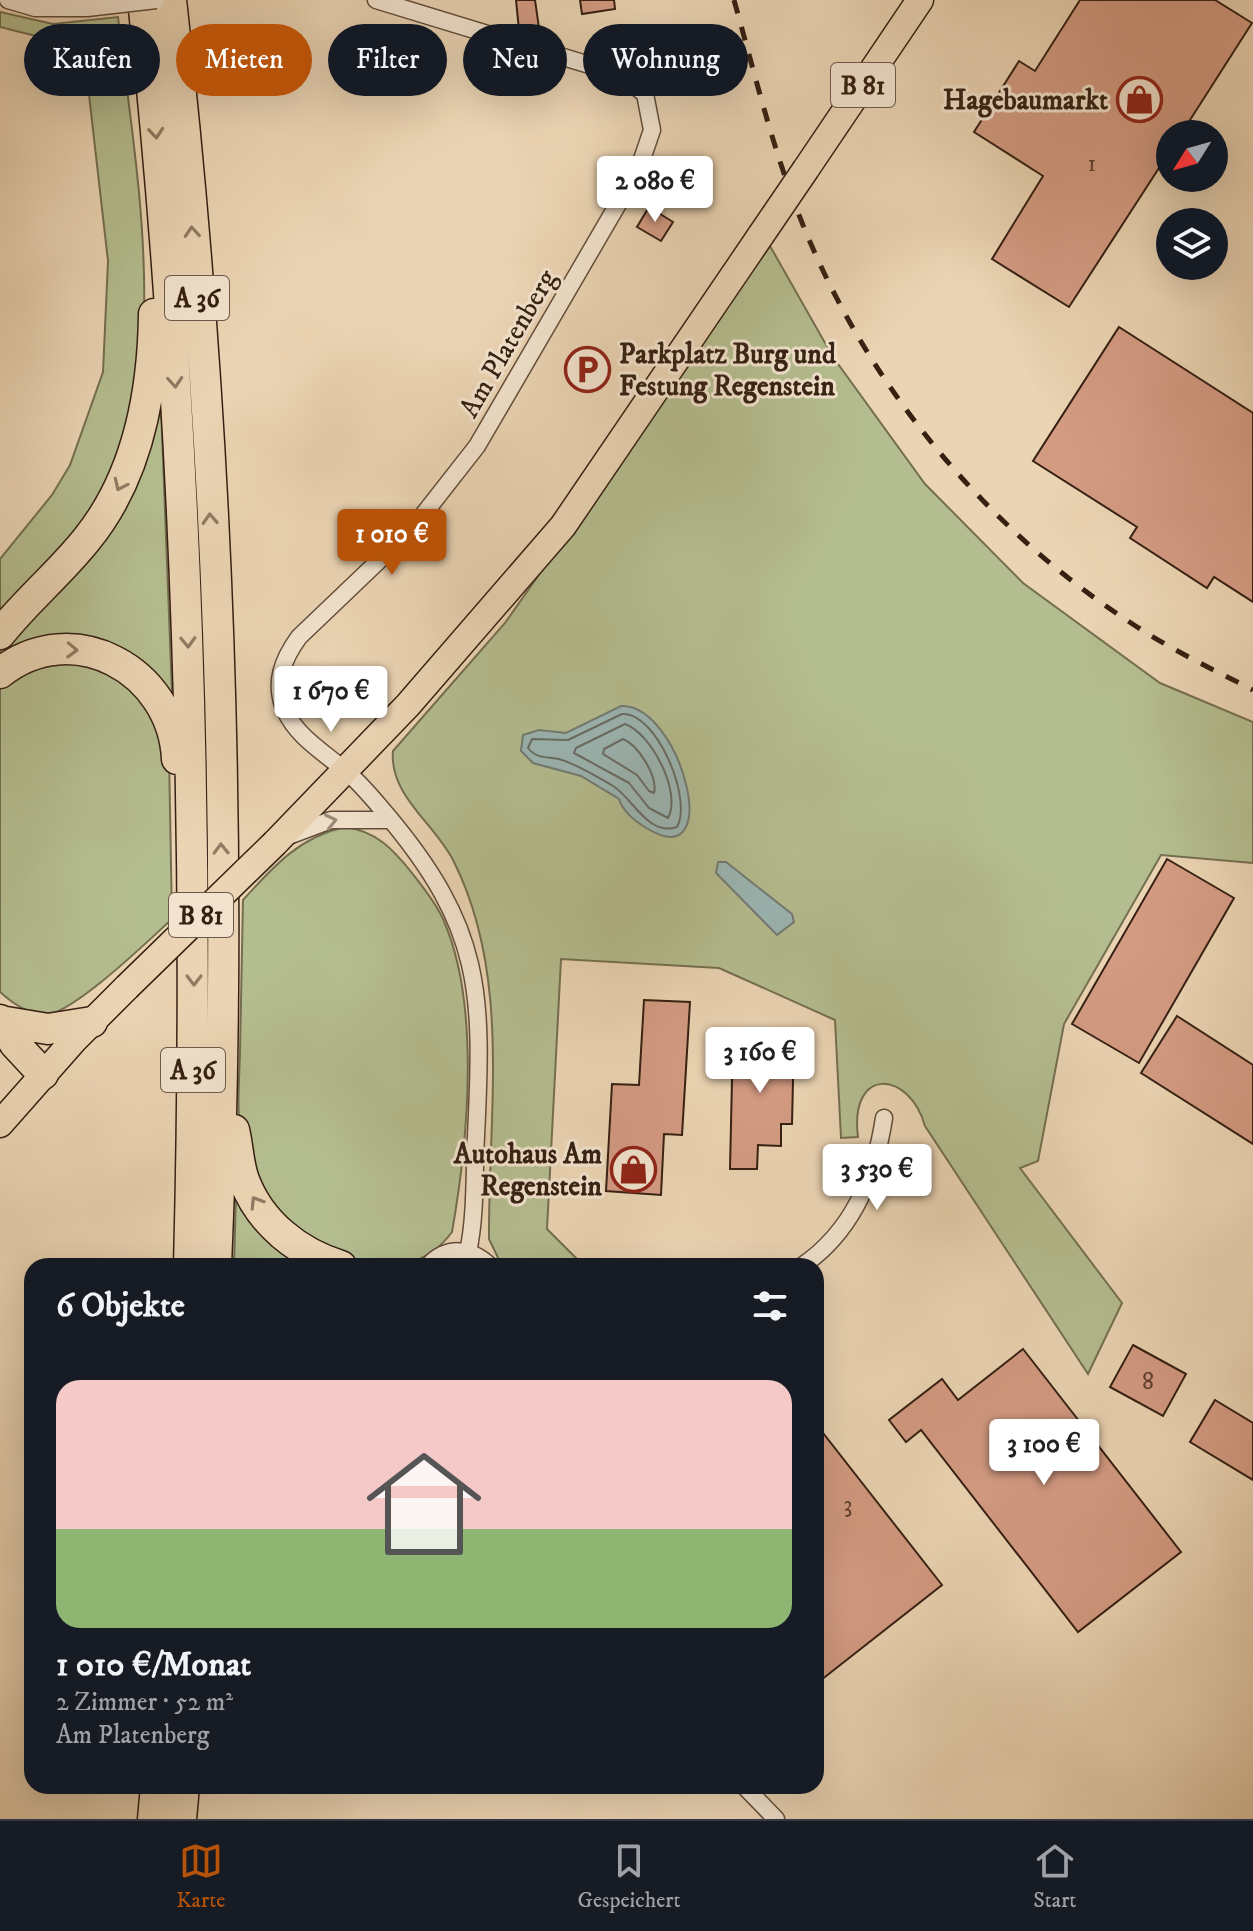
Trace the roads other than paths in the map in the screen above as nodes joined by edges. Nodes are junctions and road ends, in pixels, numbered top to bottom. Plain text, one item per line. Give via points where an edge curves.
1 (8, 0) edge
2 (143, 0) edge
3 (156, 0) edge
4 (171, 0) edge
5 (376, 0) edge
6 (920, 0) edge
7 (168, 276) junction
8 (0, 634) edge
9 (0, 673) edge
10 (347, 772) junction
11 (192, 787) junction
12 (391, 820) junction
13 (275, 843) junction
14 (0, 1020) edge
15 (92, 1022) junction
16 (43, 1074) junction
17 (221, 1118) junction
18 (884, 1118) dead end
19 (0, 1124) edge
20 (468, 1252) junction
21 (189, 1258) edge
22 (216, 1258) edge
23 (323, 1258) edge
24 (438, 1258) edge
25 (477, 1258) edge
26 (811, 1258) edge
27 (155, 1794) edge
28 (183, 1794) edge
29 (752, 1794) edge
30 (153, 1819) edge
31 (181, 1819) edge
32 (776, 1819) edge

1 - 3 street, bridge via 35,8
2 -> 7 highway, A 36
17 -> 4 highway, A 36 via 222,893 214,597 204,384
5 - 10 street, Am Platenberg via 619,74 645,94 652,130 632,184 477,446 412,529 299,637 286,656 279,682 285,711 301,733
6 - 10 main road, B 81, bridge via 563,526
7 -> 8 highway via 155,298 146,403 121,484 89,537
7 -> 11 highway, A 36
9 -> 11 highway via 29,656 56,649 99,653 127,666 161,701 174,735 178,773
10 - 12 street, Am Platenberg
10 - 13 main road, B 81
11 -> 21 highway, A 36
13 -> 12 street via 331,820
12 - 20 street, Am Platenberg via 446,894 476,987 480,1055
13 - 15 main road, B 81, bridge
14 - 15 highway via 48,1029
14 - 16 highway
15 - 16 main road, B 81
16 - 19 main road, B 81
17 - 22 highway, A 36
23 -> 17 highway via 300,1248 263,1214 244,1181 235,1131
18 - 26 street via 878,1157 859,1205
20 - 24 street
20 - 25 street
27 - 30 highway
28 - 31 highway
29 - 32 street

